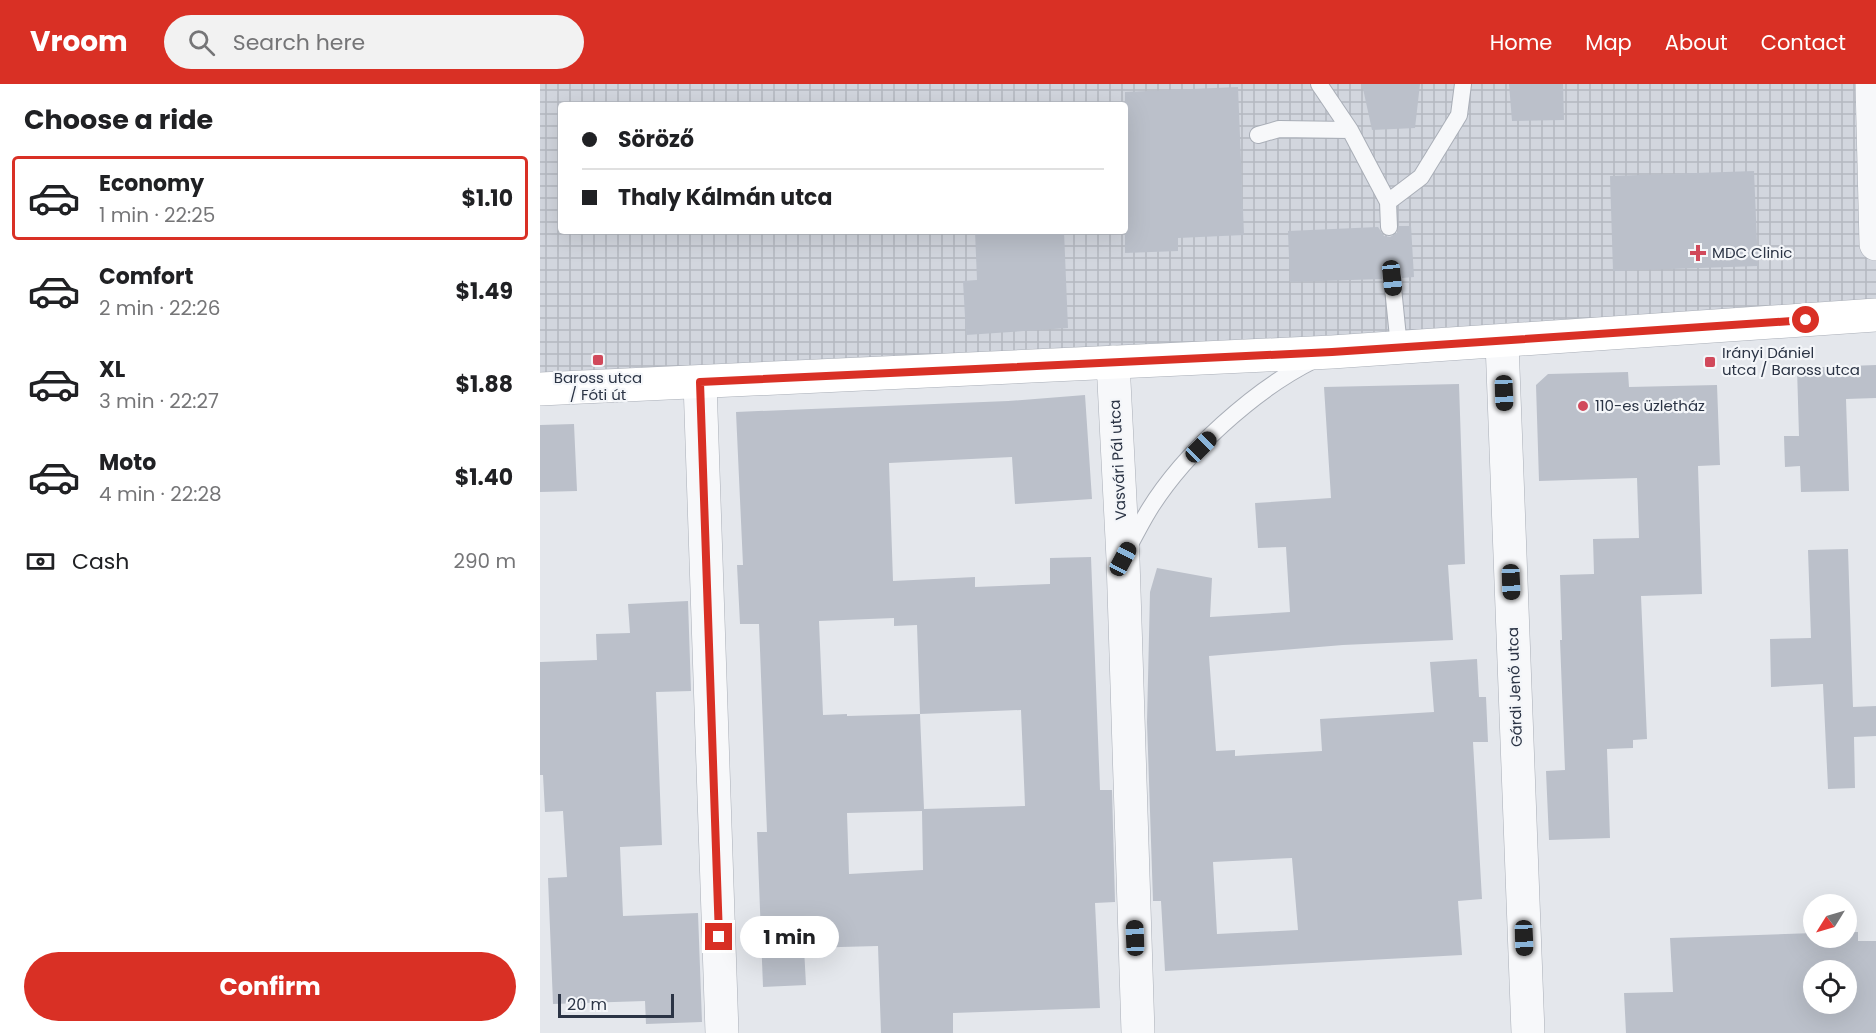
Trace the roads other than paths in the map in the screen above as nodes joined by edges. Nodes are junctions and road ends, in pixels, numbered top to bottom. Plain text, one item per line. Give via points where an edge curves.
1 (1319, 84) edge
2 (1463, 84) edge
3 (1872, 84) edge
4 (1350, 130) junction
5 (1258, 135) dead end
6 (1388, 202) junction
7 (1389, 227) dead end
8 (1876, 244) edge
9 (1392, 278) dead end
10 (1876, 315) edge
11 (1502, 342) junction
12 (1399, 347) junction
13 (1332, 352) junction
14 (1113, 362) junction
15 (700, 382) junction
16 (540, 389) edge
17 (1123, 559) junction
18 (722, 1033) edge
19 (1138, 1033) edge
20 (1528, 1033) edge

1 - 4 lane
2 - 6 lane via 1459,116 1421,177
3 - 8 street
4 - 5 lane via 1279,129
4 - 6 lane
6 - 7 lane
9 - 12 lane
10 - 11 street
11 - 12 street
11 - 20 street, Gárdi Jenő utca
12 - 13 street
13 - 14 street
13 - 17 lane via 1272,386 1217,431 1185,463 1150,509
14 - 15 street
14 - 17 street, Vasvári Pál utca
15 - 16 street
15 - 18 street
17 - 19 street, Vasvári Pál utca

